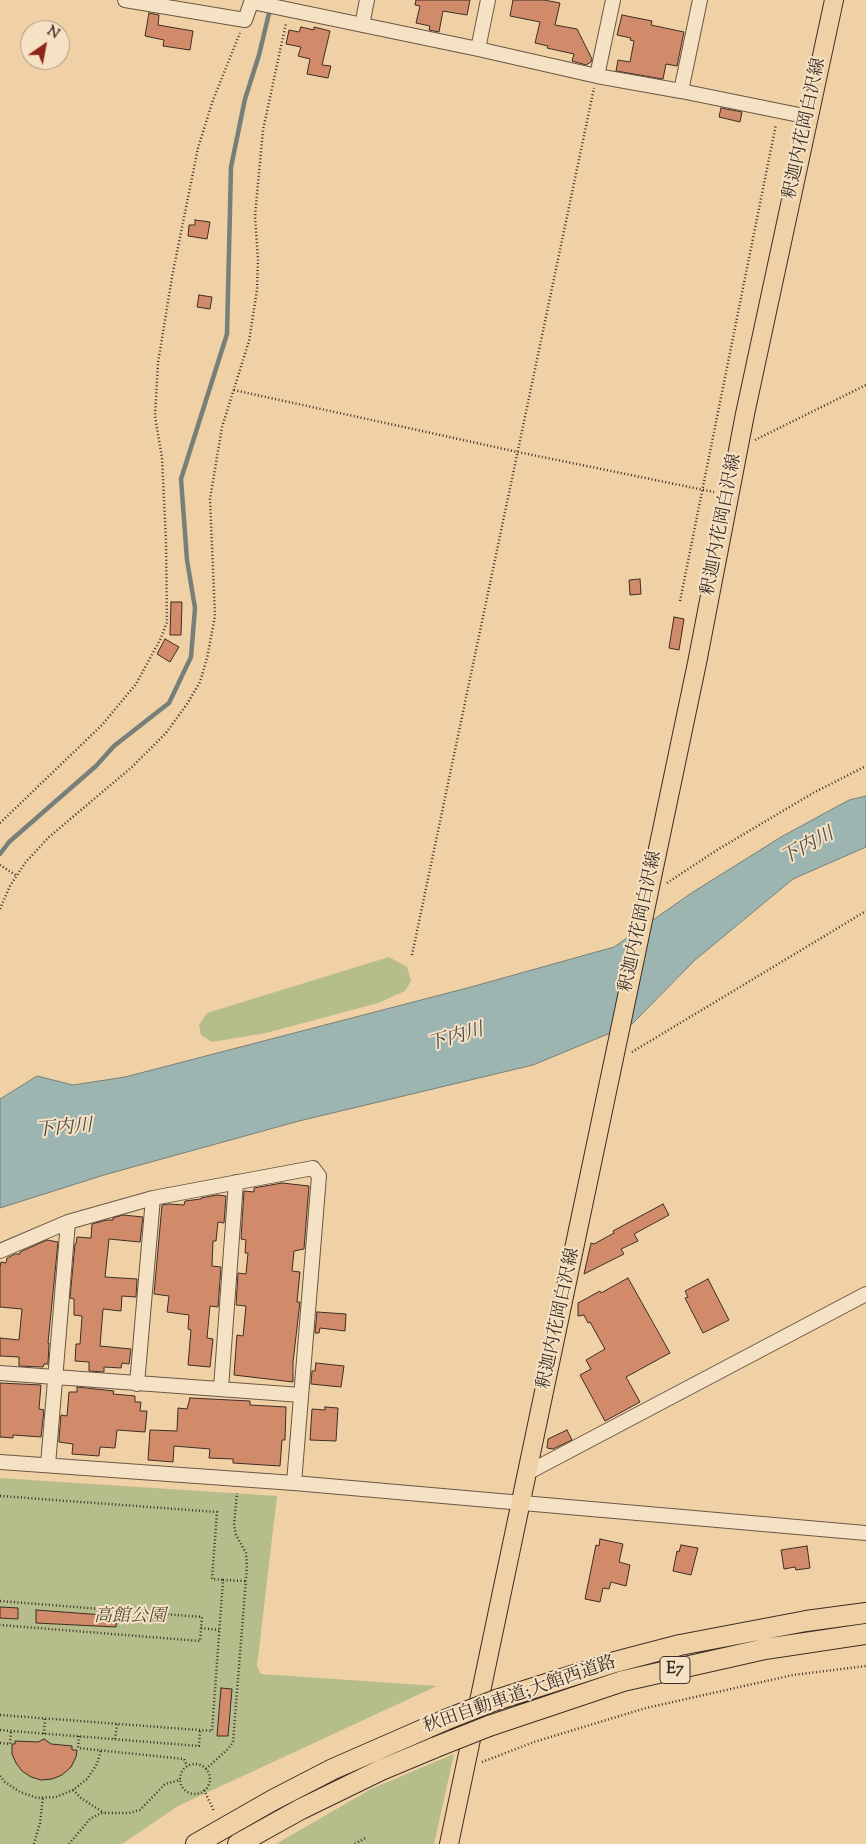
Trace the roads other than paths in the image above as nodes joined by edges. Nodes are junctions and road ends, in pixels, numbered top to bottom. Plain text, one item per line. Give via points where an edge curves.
1 (125, 0) edge
2 (368, 0) edge
3 (488, 0) edge
4 (613, 0) edge
5 (700, 0) edge
6 (835, 1) edge
7 (255, 2) edge
8 (287, 6) edge
9 (362, 25) junction
10 (478, 49) junction
11 (597, 76) junction
12 (680, 91) junction
13 (809, 117) junction
14 (236, 1182) junction
15 (154, 1198) junction
16 (68, 1222) junction
17 (0, 1251) edge
18 (866, 1294) edge
19 (0, 1373) edge
20 (56, 1378) junction
21 (137, 1384) junction
22 (221, 1388) junction
23 (301, 1395) junction
24 (0, 1462) edge
25 (48, 1465) junction
26 (527, 1473) junction
27 (294, 1483) junction
28 (520, 1503) junction
29 (866, 1533) edge
30 (866, 1613) edge
31 (866, 1634) edge
32 (196, 1844) edge
33 (238, 1844) edge
34 (449, 1844) edge

1 - 7 street via 245,20
2 - 9 street
3 - 10 street
4 - 11 street
5 - 12 street
6 - 13 main road, 釈迦内花岡白沢線
7 - 8 street
8 - 9 street
9 - 10 street
10 - 11 street
11 - 12 street
12 - 13 street
13 - 26 main road, 釈迦内花岡白沢線
14 - 15 street
14 - 22 street
14 - 23 street via 313,1168 319,1176
15 - 16 street
15 - 21 street
16 - 17 street
16 - 20 street
18 - 26 street
19 - 20 street
20 - 21 street
20 - 25 street
21 - 22 street
22 - 23 street
23 - 27 street
24 - 25 street
25 - 27 street
26 - 28 main road, 釈迦内花岡白沢線
27 - 28 street
28 - 29 street
28 - 34 main road, 釈迦内花岡白沢線
30 - 32 highway, 秋田自動車道;大館西道路 / E7, bridge via 797,1622 680,1645 496,1700 333,1769
31 - 33 highway, 秋田自動車道;大館西道路 / E7, bridge via 766,1649 623,1681 489,1726 381,1770

